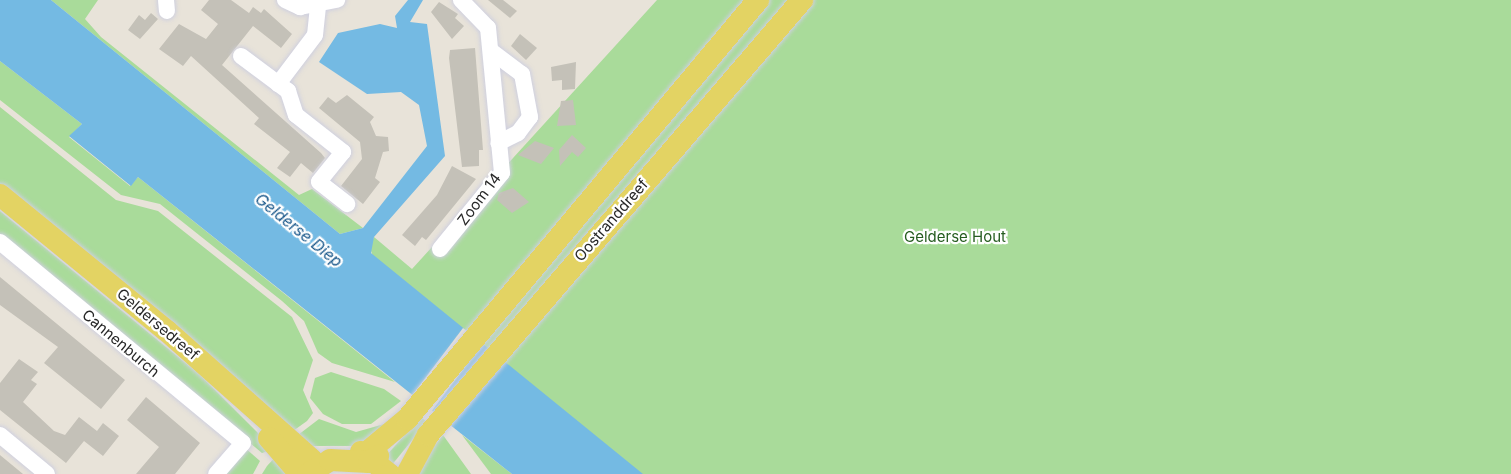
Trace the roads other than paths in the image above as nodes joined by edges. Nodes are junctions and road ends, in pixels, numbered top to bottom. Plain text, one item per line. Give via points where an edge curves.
1 (285, 0) edge
2 (337, 0) edge
3 (461, 0) edge
4 (758, 0) edge
5 (802, 0) edge
6 (318, 6) junction
7 (491, 51) junction
8 (241, 56) dead end
9 (278, 84) junction
10 (498, 142) junction
11 (0, 195) edge
12 (347, 204) dead end
13 (0, 206) edge
14 (0, 242) edge
15 (440, 249) dead end
16 (0, 436) edge
17 (425, 438) junction
18 (376, 462) edge
19 (303, 470) edge
20 (47, 474) edge
21 (216, 474) edge
22 (395, 474) edge
23 (406, 474) edge

1 - 6 street
2 - 6 street
3 - 7 street, Zoom 14 via 485,21
4 - 18 main road, Oostranddreef via 402,423
5 - 17 main road, Oostranddreef
6 - 9 street via 315,34
7 - 10 street, Zoom 14
7 - 10 street via 522,74 530,117 518,133
8 - 9 street
9 - 12 street via 288,91 296,115 343,152 319,182
10 - 15 street, Zoom 14 via 502,173
11 - 19 main road, Geldersedreef via 167,331
13 - 19 main road, Geldersedreef via 239,405
14 - 21 street, Cannenburch via 243,443
16 - 20 street
17 - 22 main road, Oostranddreef via 412,447
17 - 23 main road, Oostranddreef
18 - 19 main road via 342,449

